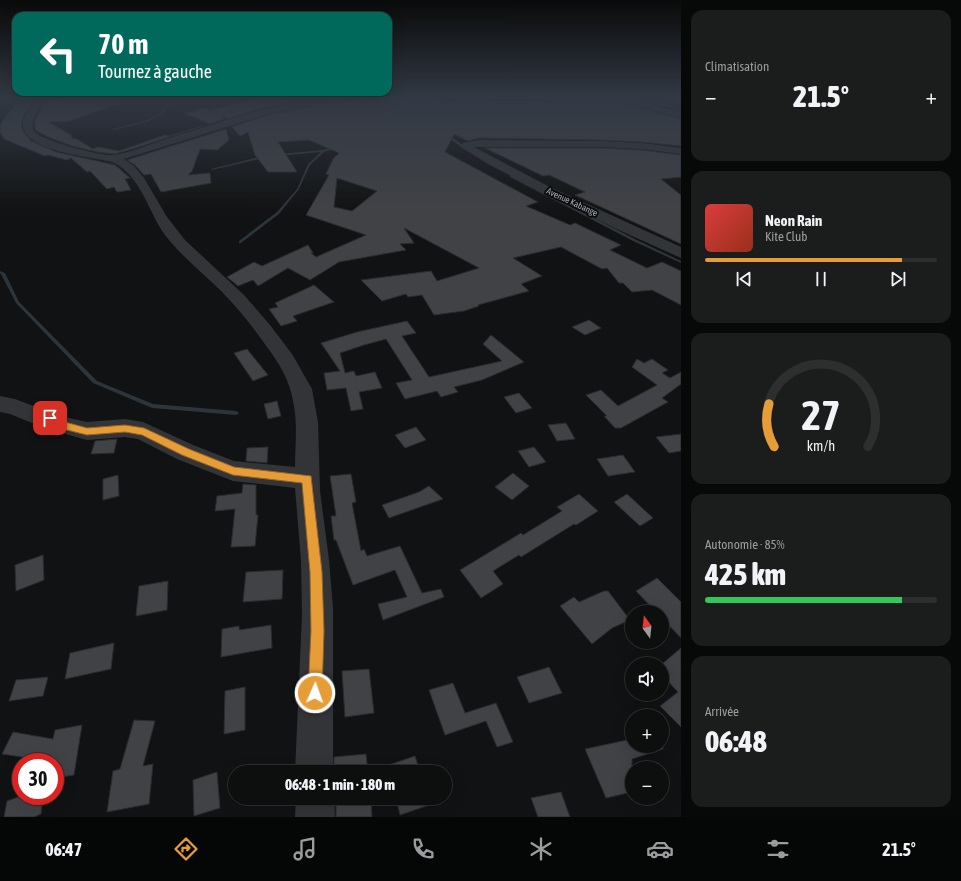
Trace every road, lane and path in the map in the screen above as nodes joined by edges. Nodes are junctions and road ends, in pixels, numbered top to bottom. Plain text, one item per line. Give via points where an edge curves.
1 (34, 136) edge
2 (186, 136) edge
3 (681, 151) edge
4 (113, 158) junction
5 (681, 253) edge
6 (0, 404) edge
7 (307, 479) junction
8 (314, 765) edge
9 (314, 805) edge
10 (315, 817) edge

1 - 4 street via 50,144
2 - 4 street
3 - 5 street, Avenue Kabange via 647,146 540,143 466,147 541,188
4 - 7 street via 133,172 170,231 197,262 236,294 277,347 301,389 306,411
6 - 7 street via 50,418 73,429 87,431 125,428 144,431 185,452 233,471
7 - 8 street via 316,572 318,631
9 - 10 street

